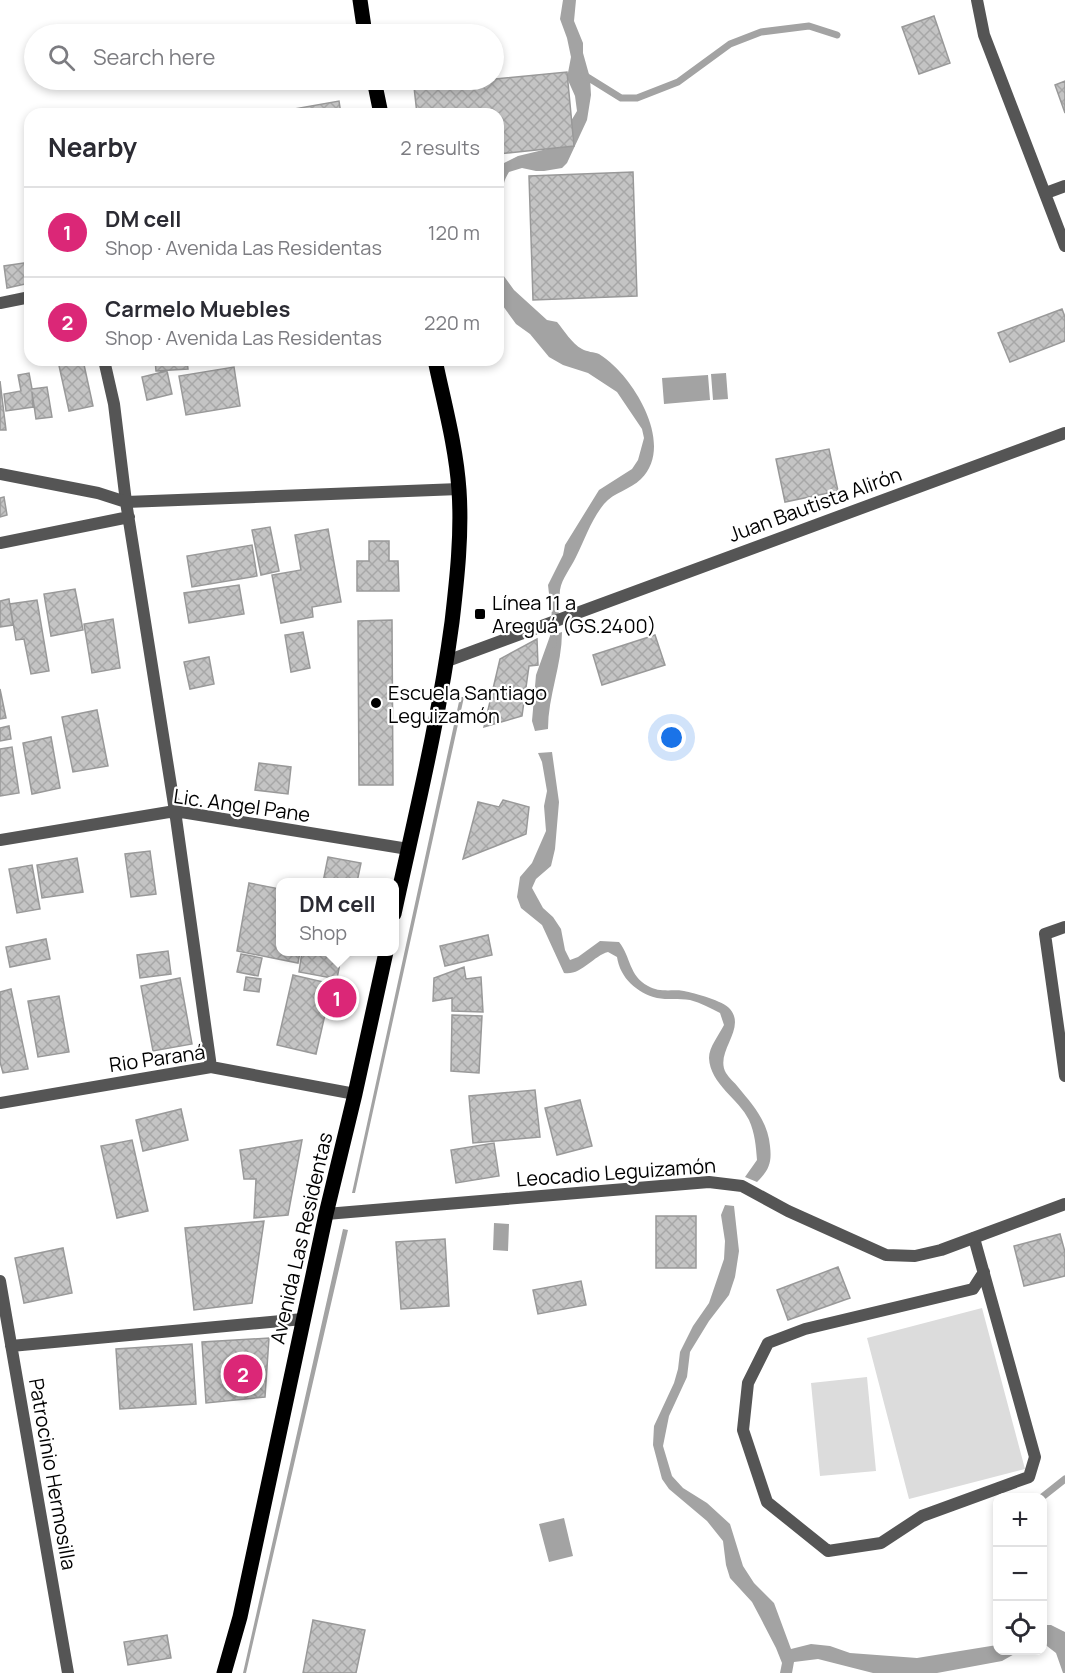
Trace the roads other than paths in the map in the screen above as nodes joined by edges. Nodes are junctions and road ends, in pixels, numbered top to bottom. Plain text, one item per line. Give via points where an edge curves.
1 (360, 0) edge
2 (977, 0) edge
3 (364, 24) edge
4 (376, 90) edge
5 (380, 108) edge
6 (1065, 186) edge
7 (1046, 194) junction
8 (1065, 246) edge
9 (24, 298) edge
10 (0, 303) edge
11 (105, 366) edge
12 (436, 366) edge
13 (1065, 433) edge
14 (0, 474) edge
15 (459, 489) junction
16 (126, 502) junction
17 (129, 518) junction
18 (0, 543) edge
19 (447, 662) junction
20 (175, 811) junction
21 (0, 840) edge
22 (408, 849) junction
23 (399, 891) edge
24 (1065, 927) edge
25 (385, 956) edge
26 (211, 1067) junction
27 (1065, 1076) edge
28 (356, 1094) junction
29 (0, 1103) edge
30 (1065, 1204) edge
31 (326, 1214) junction
32 (974, 1238) junction
33 (984, 1272) junction
34 (0, 1281) edge
35 (303, 1319) junction
36 (11, 1346) junction
37 (68, 1673) edge
38 (224, 1673) edge

1 - 3 main road
2 - 7 street via 984,35
4 - 5 main road
6 - 7 street
7 - 8 street
9 - 10 street
11 - 16 street
12 - 15 main road
13 - 19 street, Juan Bautista Alirón
14 - 16 street
15 - 16 street
15 - 19 main road via 457,583
16 - 17 street
17 - 18 street
17 - 20 street
19 - 22 main road
20 - 21 street, Lic. Angel Pane
20 - 22 street, Lic. Angel Pane
20 - 26 street
22 - 23 main road
24 - 27 street via 1045,934
25 - 28 main road, Avenida Las Residentas
26 - 28 street, Rio Paraná
26 - 29 street, Rio Paraná
28 - 31 main road, Avenida Las Residentas
30 - 32 street, Leocadio Leguizamón
31 - 32 street, Leocadio Leguizamón via 709,1182 742,1186 886,1255 915,1256
31 - 35 main road, Avenida Las Residentas
32 - 33 street
33 - 33 street via 1035,1457 1029,1478 922,1516 881,1543 828,1551 767,1502 743,1430 748,1383 768,1342 805,1329 974,1289
34 - 36 street, Patrocinio Hermosilla
35 - 36 street
35 - 38 main road, Avenida Las Residentas via 240,1617
36 - 37 street, Patrocinio Hermosilla

